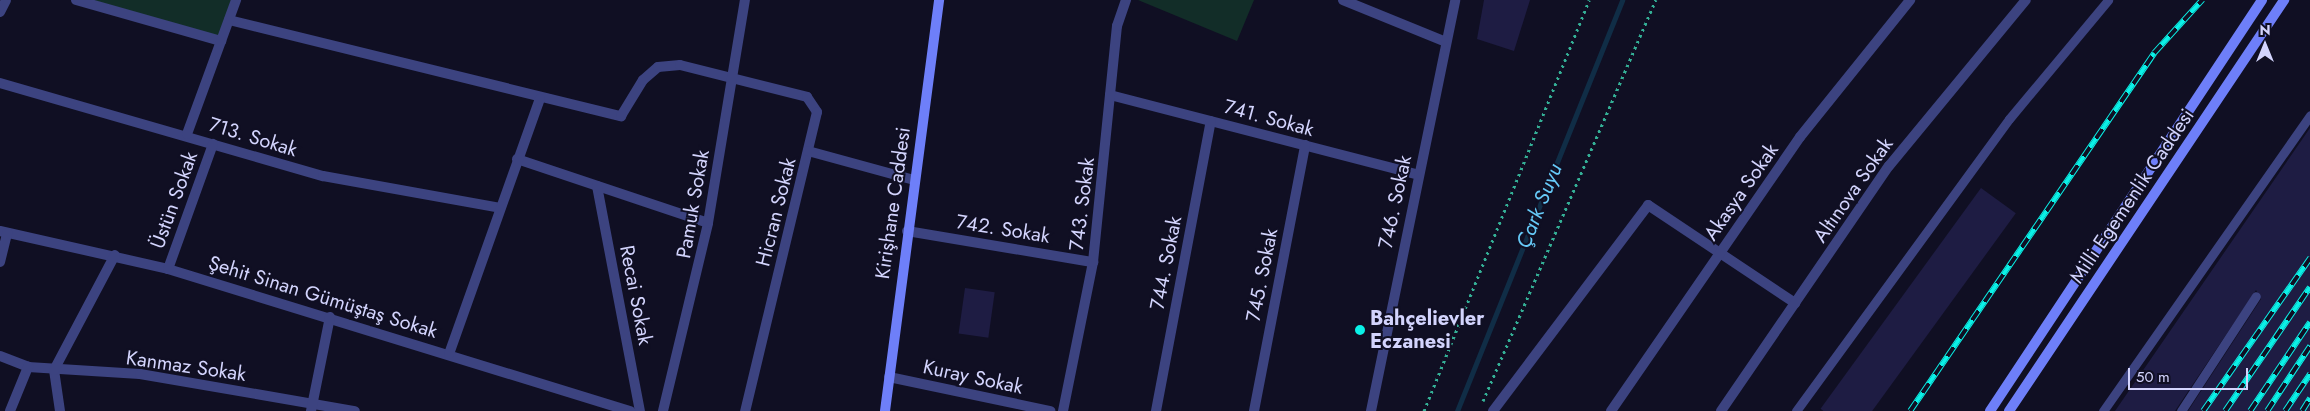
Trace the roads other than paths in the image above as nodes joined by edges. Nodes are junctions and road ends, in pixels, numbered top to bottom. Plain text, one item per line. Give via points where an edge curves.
1 (6, 0) edge
2 (76, 0) edge
3 (236, 0) edge
4 (745, 0) edge
5 (939, 0) edge
6 (1126, 0) edge
7 (1343, 0) edge
8 (1454, 0) edge
9 (1910, 0) edge
10 (2026, 0) edge
11 (2108, 0) edge
12 (2262, 0) edge
13 (2284, 0) edge
14 (0, 12) edge
15 (229, 20) junction
16 (221, 40) junction
17 (1446, 42) junction
18 (733, 77) junction
19 (0, 83) edge
20 (1110, 94) junction
21 (540, 99) junction
22 (2310, 115) edge
23 (1211, 121) junction
24 (187, 134) junction
25 (213, 144) junction
26 (1305, 145) junction
27 (808, 151) junction
28 (517, 159) junction
29 (1419, 175) junction
30 (914, 180) junction
31 (597, 186) junction
32 (500, 208) junction
33 (708, 223) junction
34 (906, 231) junction
35 (3, 232) edge
36 (1721, 251) junction
37 (115, 255) junction
38 (0, 262) edge
39 (1093, 262) junction
40 (168, 269) junction
41 (2256, 296) dead end
42 (1795, 303) junction
43 (330, 316) junction
44 (449, 354) junction
45 (0, 356) edge
46 (28, 366) junction
47 (54, 370) junction
48 (889, 377) junction
49 (312, 406) edge
50 (10, 411) edge
51 (60, 411) edge
52 (355, 411) edge
53 (631, 411) edge
54 (640, 411) edge
55 (663, 411) edge
56 (745, 411) edge
57 (885, 411) edge
58 (1050, 411) edge
59 (1062, 411) edge
60 (1156, 411) edge
61 (1254, 411) edge
62 (1371, 411) edge
63 (1493, 411) edge
64 (1611, 411) edge
65 (1721, 411) edge
66 (1796, 411) edge
67 (1990, 411) edge
68 (2009, 411) edge
69 (2103, 411) edge
70 (2181, 411) edge

1 - 14 street
2 - 16 street
3 - 15 street, Üstün Sokak
4 - 18 street, Pamuk Sokak
5 - 30 main road, Kirişhane Caddesi
6 - 20 street, 743. Sokak via 1117,26
7 - 17 street
8 - 17 street, 746. Sokak
9 - 36 street, Akasya Sokak via 1800,137
10 - 42 street, Altınova Sokak via 1889,166
11 - 66 lane via 2009,119
12 - 67 main road, Milli Egemenlik Caddesi
13 - 68 main road, Milli Egemenlik Caddesi
15 - 16 street, Üstün Sokak
15 - 21 street
16 - 24 street, Üstün Sokak
17 - 29 street, 746. Sokak
18 - 21 street, Hicran Sokak via 680,65 658,67 642,80 622,116
18 - 27 street, Hicran Sokak via 807,97 817,112
18 - 33 street, Pamuk Sokak
19 - 24 street, 713. Sokak
20 - 23 street, 741. Sokak
20 - 39 street, 743. Sokak
21 - 28 street
22 - 69 lane
23 - 26 street, 741. Sokak
23 - 60 street, 744. Sokak
24 - 25 street, 713. Sokak
25 - 32 street, 713. Sokak via 323,176
25 - 40 street, Üstün Sokak
26 - 29 street, 741. Sokak
26 - 61 street, 745. Sokak
27 - 30 street
27 - 56 street, Hicran Sokak
28 - 31 street
28 - 32 street
29 - 62 street, 746. Sokak
30 - 34 main road, Kirişhane Caddesi
31 - 33 street
31 - 54 street, Recai Sokak
32 - 44 street
33 - 55 street, Pamuk Sokak
34 - 39 street, 742. Sokak
34 - 48 main road, Kirişhane Caddesi
35 - 37 street, Şehit Sinan Gümüştaş Sokak
35 - 38 street
36 - 42 street
36 - 63 street via 1648,205
36 - 64 street, Akasya Sokak
37 - 40 street, Şehit Sinan Gümüştaş Sokak
37 - 47 street
39 - 59 street, 743. Sokak
40 - 43 street, Şehit Sinan Gümüştaş Sokak
41 - 70 lane
42 - 65 street, Altınova Sokak
43 - 44 street, Şehit Sinan Gümüştaş Sokak
43 - 49 street
44 - 53 street, Şehit Sinan Gümüştaş Sokak
45 - 46 street, Kanmaz Sokak
46 - 47 street, Kanmaz Sokak
46 - 50 street
47 - 49 street, Kanmaz Sokak via 140,374
47 - 51 street
48 - 57 main road, Kirişhane Caddesi
48 - 58 street, Kuray Sokak
49 - 52 street, Kanmaz Sokak

